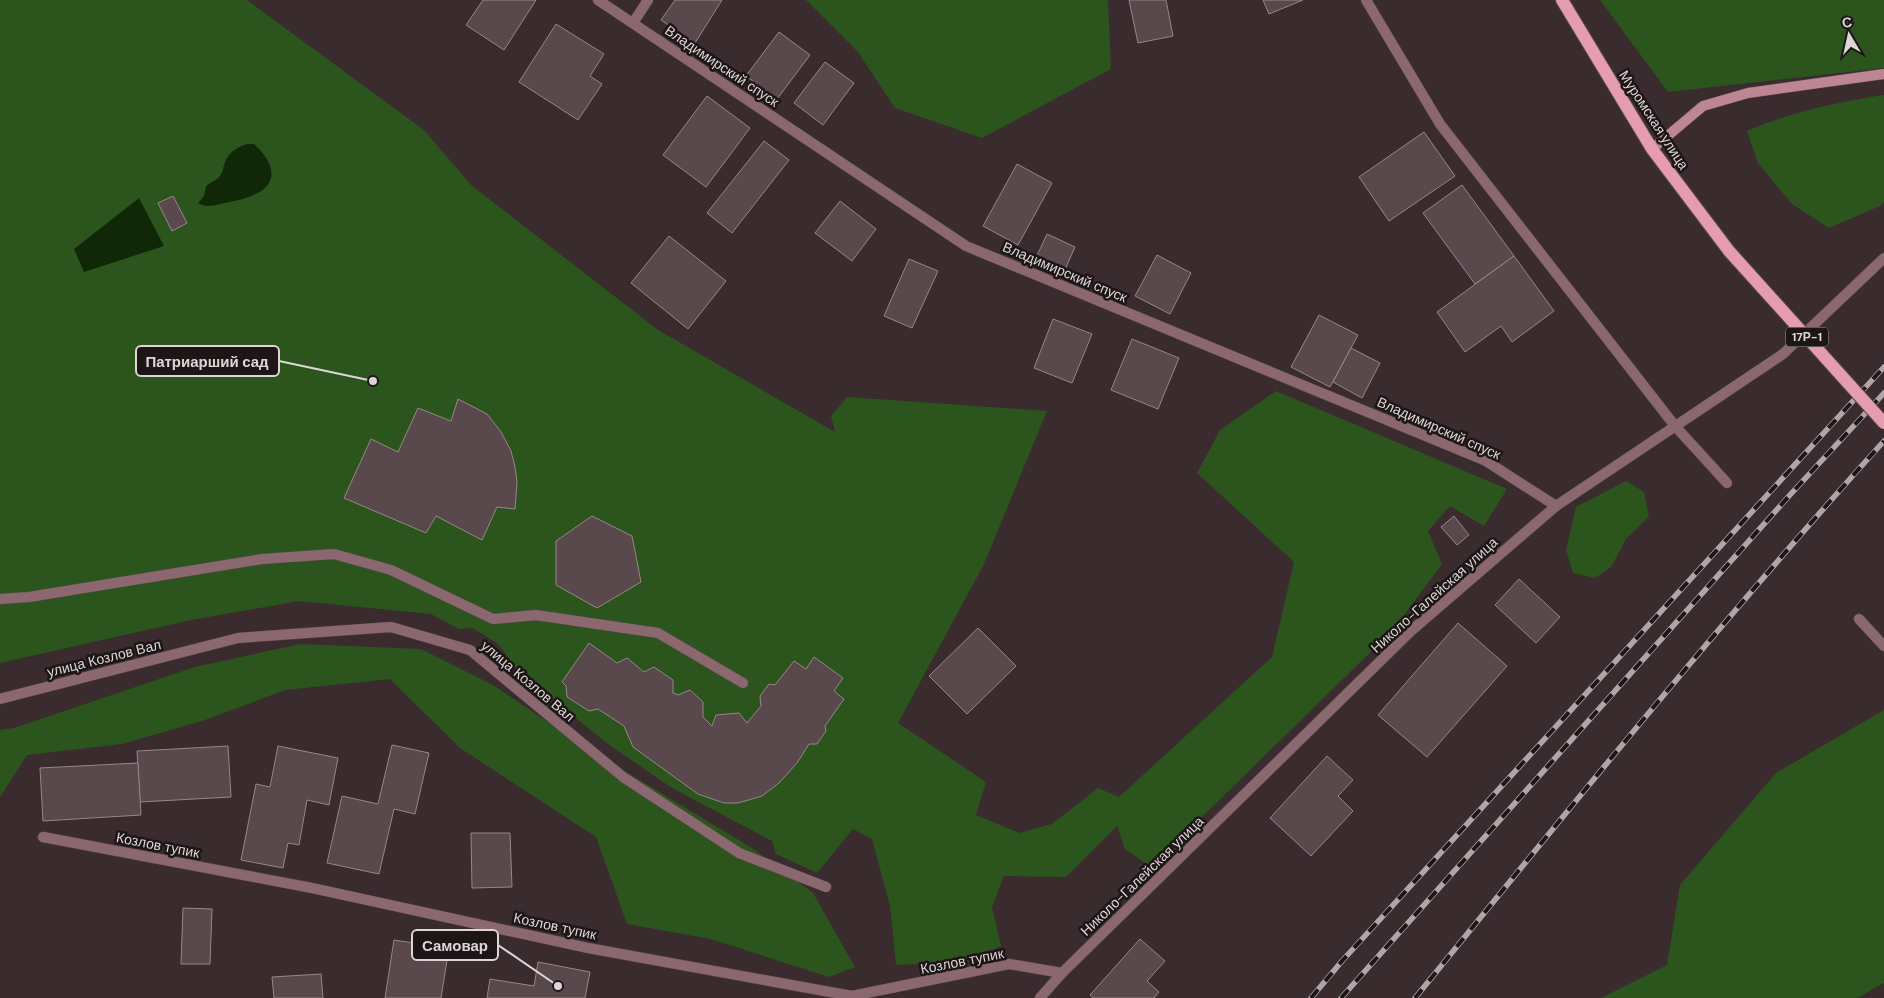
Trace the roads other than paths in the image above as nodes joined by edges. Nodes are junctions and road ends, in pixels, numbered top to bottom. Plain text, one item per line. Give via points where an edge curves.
1 (598, 0) edge
2 (648, 0) edge
3 (1366, 0) edge
4 (1562, 0) edge
5 (633, 23) junction
6 (1884, 74) edge
7 (1652, 149) junction
8 (1884, 258) edge
9 (1884, 423) edge
10 (1675, 426) junction
11 (1727, 483) dead end
12 (1556, 506) junction
13 (0, 599) edge
14 (1859, 618) dead end
15 (1884, 646) edge
16 (743, 683) dead end
17 (0, 699) edge
18 (43, 837) dead end
19 (826, 887) dead end
20 (1062, 973) junction
21 (1040, 998) edge

1 - 5 street, Владимирский спуск
2 - 5 street
3 - 10 street via 1440,124
4 - 7 main road, Муромская улица / 17Р-1
5 - 12 street, Владимирский спуск via 966,246 1486,461
6 - 7 street via 1748,93 1703,106
7 - 9 main road, Муромская улица / 17Р-1, bridge via 1729,251
8 - 10 street, Николо-Галейская улица via 1783,354
10 - 11 street
10 - 12 street, Николо-Галейская улица
12 - 20 street, Николо-Галейская улица via 1411,631
13 - 16 street via 262,559 334,554 391,570 493,619 536,615 658,634
14 - 15 street
17 - 19 street, улица Козлов Вал via 238,638 391,627 470,650 623,777 740,853
18 - 20 street, Козлов тупик via 312,888 588,948 852,996 1009,964
20 - 21 street, Николо-Галейская улица

